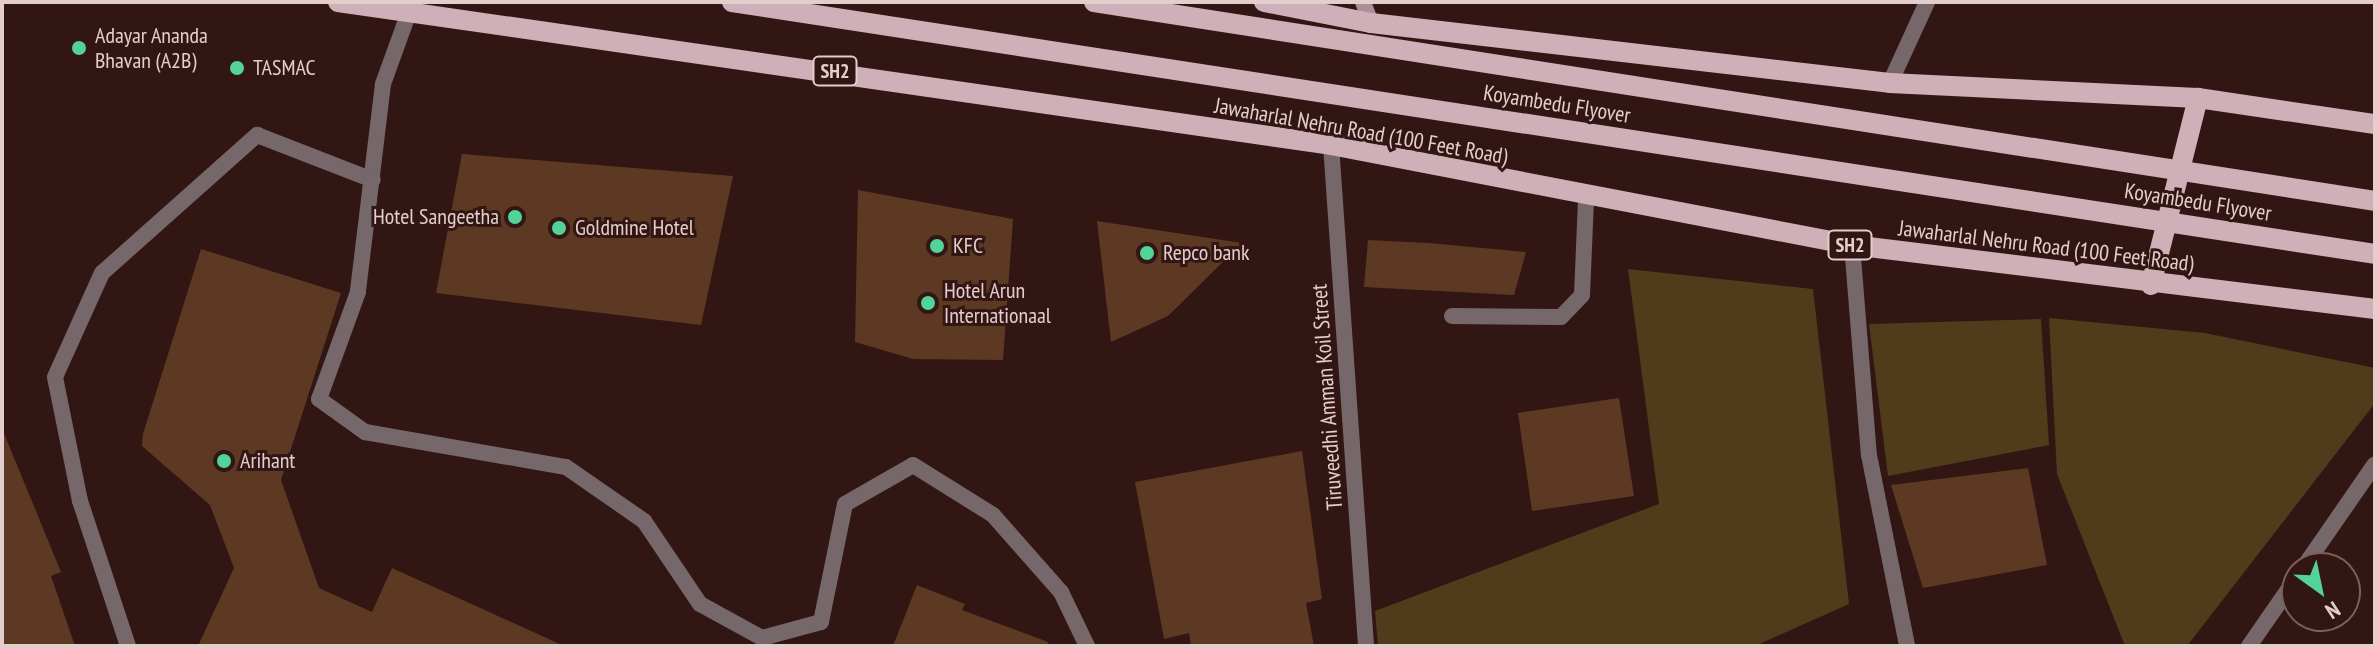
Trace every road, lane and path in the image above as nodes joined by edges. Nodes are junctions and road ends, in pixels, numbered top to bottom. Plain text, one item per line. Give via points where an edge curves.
1 (338, 2) edge
2 (732, 2) edge
3 (1094, 2) edge
4 (1264, 2) edge
5 (1363, 2) edge
6 (1927, 2) edge
7 (409, 12) junction
8 (1371, 23) junction
9 (1890, 83) junction
10 (2198, 98) junction
11 (2375, 124) edge
12 (1331, 145) junction
13 (373, 180) junction
14 (1586, 198) junction
15 (2375, 201) edge
16 (1852, 245) junction
17 (2375, 254) edge
18 (2151, 285) junction
19 (2375, 309) edge
20 (1452, 316) dead end
21 (2375, 464) edge
22 (2314, 552) edge
23 (2281, 600) edge
24 (128, 646) edge
25 (1087, 646) edge
26 (1366, 646) edge
27 (1907, 646) edge
28 (2249, 646) edge

1 - 7 main road, Jawaharlal Nehru Road (100 Feet Road) / SH2
2 - 17 main road, Koyambedu Flyover, bridge
3 - 15 main road, Koyambedu Flyover, bridge
4 - 8 main road
5 - 8 main road
6 - 9 street
7 - 12 main road, Jawaharlal Nehru Road (100 Feet Road) / SH2
7 - 13 street via 383,84
8 - 9 main road
9 - 10 main road
10 - 11 main road
10 - 18 main road
12 - 14 main road, Jawaharlal Nehru Road (100 Feet Road) / SH2
12 - 26 street, Tiruveedhi Amman Koil Street
13 - 24 street via 257,135 102,273 55,377 80,501
13 - 25 street via 358,292 319,399 365,432 566,467 644,521 700,604 762,638 821,622 845,504 913,465 993,515 1061,592
14 - 16 main road, Jawaharlal Nehru Road (100 Feet Road) / SH2
14 - 20 street via 1582,295 1561,317
16 - 18 main road, Jawaharlal Nehru Road (100 Feet Road) / SH2
16 - 27 street via 1869,455
18 - 19 main road, Jawaharlal Nehru Road (100 Feet Road) / SH2
21 - 22 street
23 - 28 street

